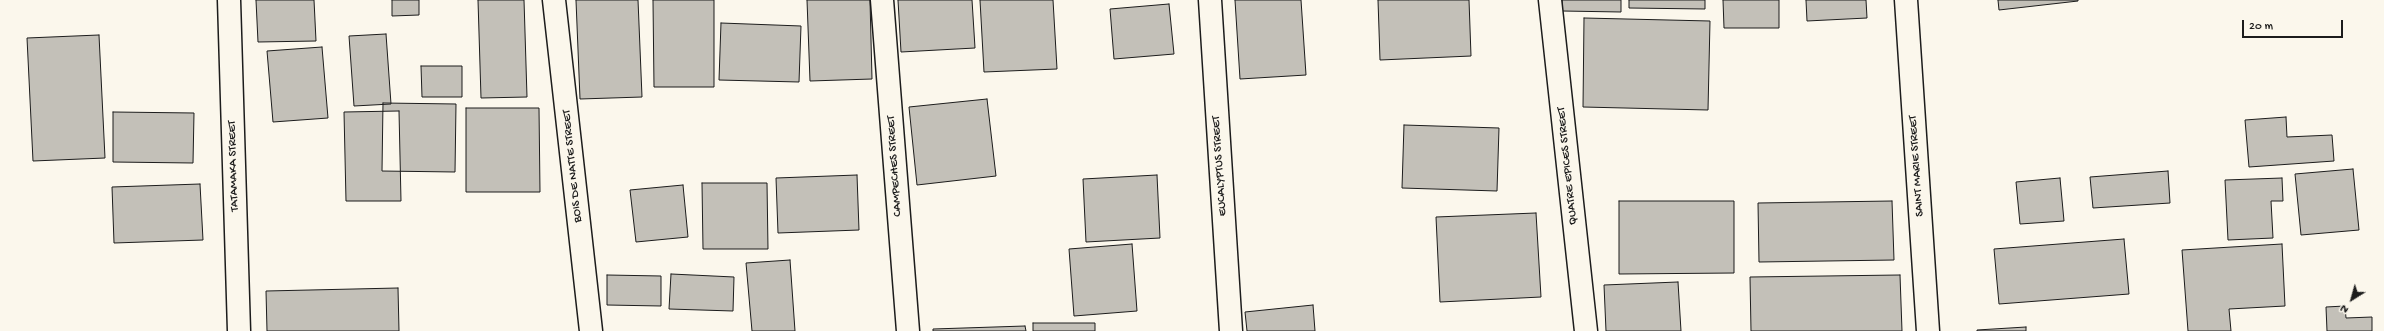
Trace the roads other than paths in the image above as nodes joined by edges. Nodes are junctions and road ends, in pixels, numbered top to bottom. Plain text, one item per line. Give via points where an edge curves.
1 (229, 0) edge
2 (554, 0) edge
3 (882, 0) edge
4 (1210, 0) edge
5 (1550, 0) edge
6 (1906, 0) edge
7 (239, 331) edge
8 (591, 331) edge
9 (908, 331) edge
10 (1231, 331) edge
11 (1586, 331) edge
12 (1928, 331) edge

1 - 7 street, TATAMAKA STREET
2 - 8 street, BOIS DE NATTE STREET
3 - 9 street, CAMPECHES STREET
4 - 10 street, EUCALYPTUS STREET
5 - 11 street, QUATRE EPICES STREET
6 - 12 street, SAINT MARIE STREET

